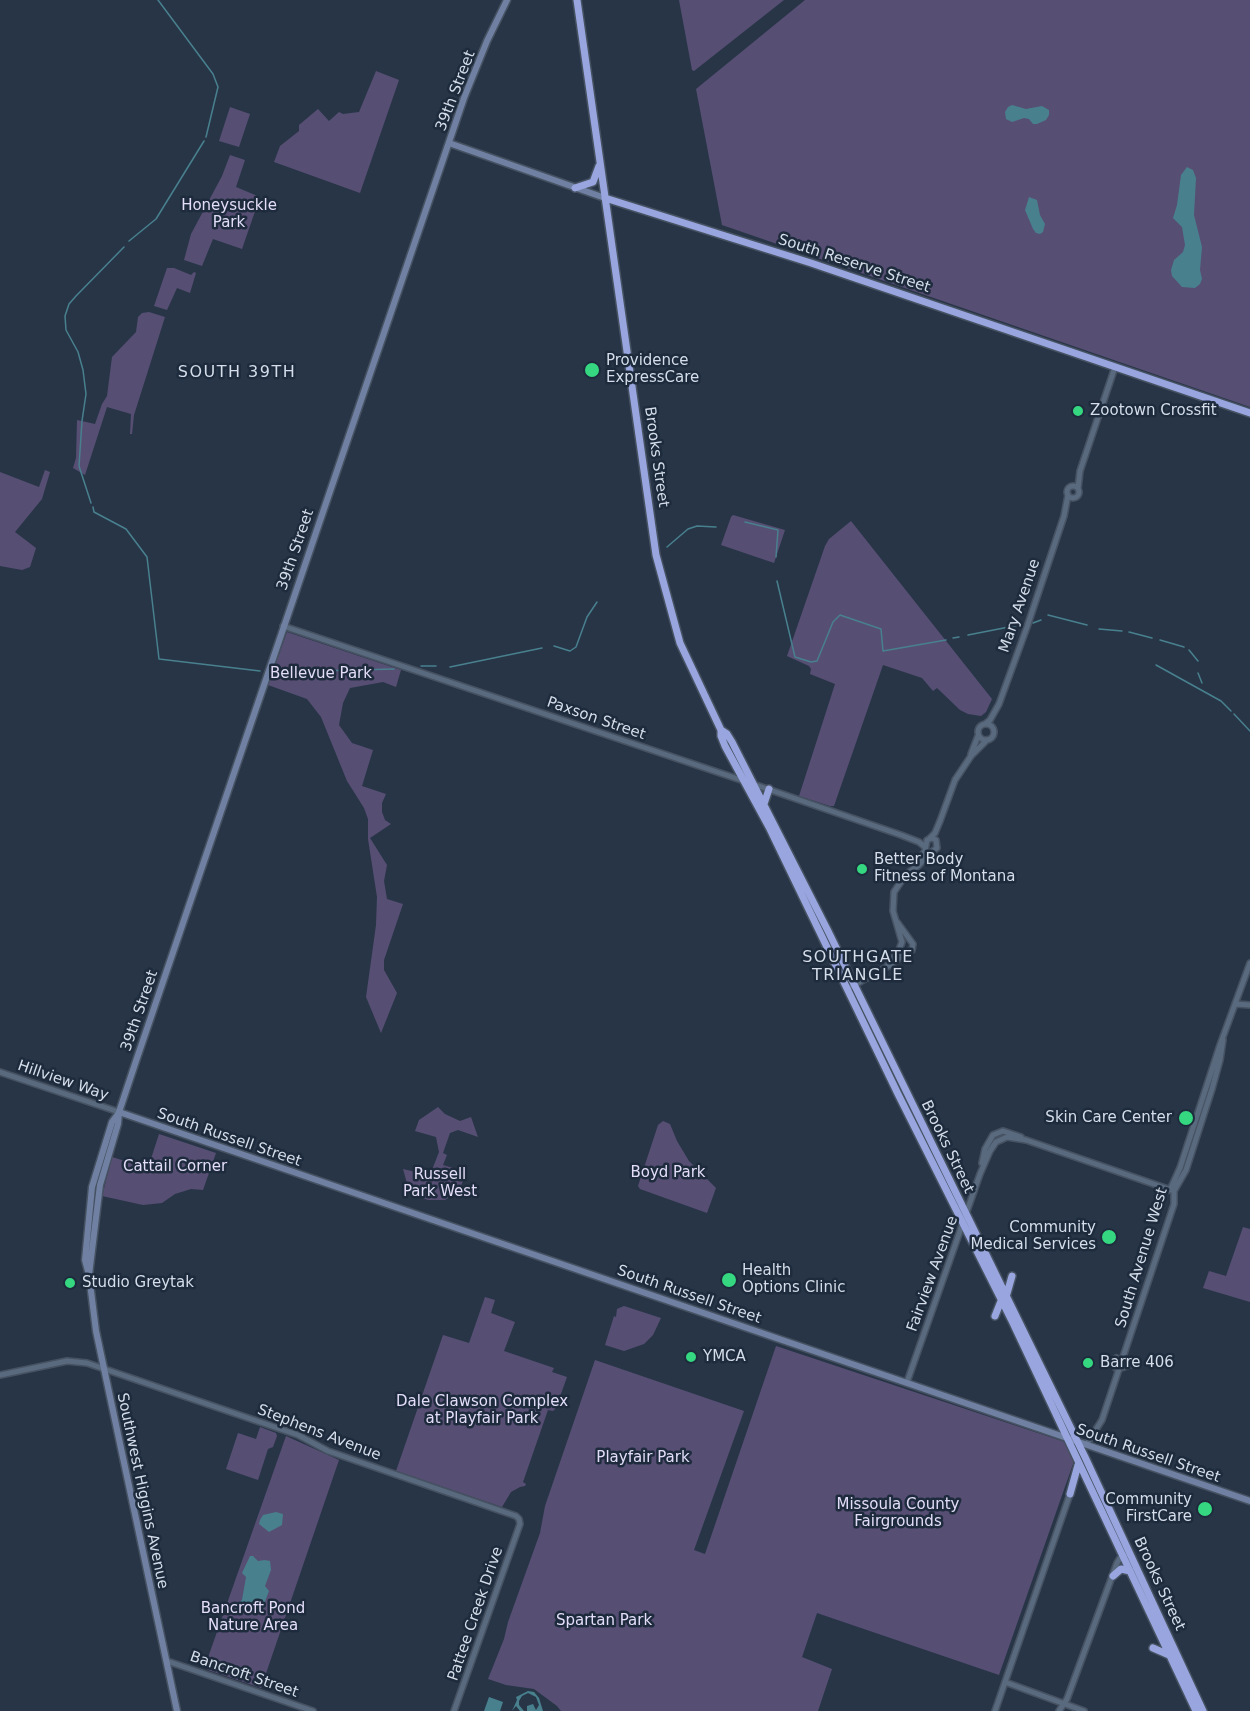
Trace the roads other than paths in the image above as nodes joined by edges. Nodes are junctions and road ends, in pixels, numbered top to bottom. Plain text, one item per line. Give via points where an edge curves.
1 (507, 0) edge
2 (577, 0) edge
3 (449, 143) junction
4 (600, 160) junction
5 (575, 189) junction
6 (605, 198) junction
7 (1115, 367) junction
8 (1250, 413) edge
9 (1080, 471) junction
10 (1071, 486) junction
11 (1078, 488) junction
12 (1071, 497) junction
13 (283, 626) junction
14 (999, 704) junction
15 (985, 724) junction
16 (993, 728) junction
17 (978, 736) junction
18 (987, 740) junction
19 (970, 757) junction
20 (748, 782) junction
21 (769, 789) junction
22 (766, 809) junction
23 (943, 813) junction
24 (902, 835) junction
25 (929, 839) junction
26 (938, 842) junction
27 (928, 849) junction
28 (896, 921) junction
29 (911, 940) junction
30 (902, 944) junction
31 (906, 952) junction
32 (1250, 963) edge
33 (888, 964) junction
34 (850, 987) junction
35 (1236, 1004) junction
36 (1250, 1005) edge
37 (0, 1072) edge
38 (119, 1113) junction
39 (93, 1187) junction
40 (1172, 1190) junction
41 (964, 1220) junction
42 (92, 1242) junction
43 (89, 1275) junction
44 (997, 1279) junction
45 (1004, 1299) junction
46 (995, 1316) dead end
47 (1124, 1354) junction
48 (1116, 1358) dead end
49 (1119, 1368) junction
50 (104, 1369) junction
51 (0, 1375) edge
52 (907, 1382) junction
53 (1112, 1390) junction
54 (1068, 1440) junction
55 (1077, 1443) junction
56 (1086, 1445) junction
57 (1081, 1458) junction
58 (1086, 1482) junction
59 (1070, 1494) junction
60 (1250, 1501) edge
61 (520, 1524) joint
62 (1127, 1555) junction
63 (1131, 1572) junction
64 (1113, 1576) junction
65 (1153, 1648) dead end
66 (1169, 1655) junction
67 (167, 1661) junction
68 (1005, 1682) junction
69 (1188, 1694) junction
70 (1198, 1701) junction
71 (1064, 1704) junction
72 (177, 1711) edge
73 (313, 1711) edge
74 (454, 1711) edge
75 (995, 1711) edge
76 (1059, 1711) edge
77 (1083, 1711) edge
78 (1196, 1711) edge
79 (1203, 1711) edge

1 - 3 main road, 39th Street via 487,41
2 - 4 highway, Brooks Street
3 - 5 main road, South Reserve Street
3 - 13 main road, 39th Street
4 - 5 highway via 593,182
4 - 6 highway, Brooks Street
5 - 6 main road, South Reserve Street
6 - 7 highway, South Reserve Street via 812,263
6 - 20 highway, Brooks Street via 658,565 680,643
7 - 8 highway, South Reserve Street
7 - 9 street
9 - 10 street
9 - 11 street
10 - 11 street
10 - 12 street via 1067,490
11 - 12 street via 1078,494
12 - 14 street, Mary Avenue
13 - 20 street, Paxson Street
13 - 38 main road, 39th Street
14 - 15 street, Mary Avenue
14 - 16 street, Mary Avenue
15 - 16 street
15 - 17 street via 979,727
16 - 18 street via 993,737
17 - 18 street
17 - 19 street
18 - 19 street
19 - 23 street
20 - 21 street, Paxson Street
20 - 22 highway, Brooks Street
20 - 34 highway, Brooks Street
21 - 22 highway
21 - 24 street, Paxson Street
22 - 34 highway, Brooks Street
23 - 25 street
23 - 26 street
24 - 25 street, Paxson Street
24 - 27 street, Paxson Street
25 - 26 street, Paxson Street
25 - 27 street
26 - 27 street via 937,848
27 - 28 street via 894,892
28 - 29 street
28 - 30 street
29 - 30 street
29 - 31 street via 913,948
30 - 31 street
30 - 33 street
31 - 33 street
32 - 35 street, South Avenue West
33 - 34 street
34 - 41 highway, Brooks Street
35 - 36 street
35 - 40 street, South Avenue West
37 - 38 street, Hillview Way
38 - 39 main road, Southwest Higgins Avenue via 112,1122
38 - 42 main road, Southwest Higgins Avenue via 100,1185
38 - 52 main road, South Russell Street
39 - 42 main road, Southwest Higgins Avenue via 89,1236
39 - 43 main road, Southwest Higgins Avenue via 86,1251
40 - 41 street, Fairview Avenue via 1007,1137 996,1142 990,1151
40 - 47 street, South Avenue West via 1174,1204
41 - 44 highway, Brooks Street
41 - 45 highway, Brooks Street
41 - 52 street, Fairview Avenue
42 - 43 main road, Southwest Higgins Avenue
43 - 50 main road, Southwest Higgins Avenue
44 - 45 highway, Brooks Street
44 - 45 highway via 1012,1276
45 - 46 highway
45 - 54 highway, Brooks Street
45 - 55 highway, Brooks Street
47 - 49 street, South Avenue West
47 - 49 street via 1133,1364
48 - 53 street
49 - 53 street, South Avenue West
50 - 51 street, Stephens Avenue via 67,1361
50 - 61 street, Stephens Avenue via 516,1516
50 - 67 main road, Southwest Higgins Avenue
52 - 54 main road, South Russell Street
53 - 56 street, South Avenue West via 1100,1424
54 - 55 main road, South Russell Street
54 - 57 highway, Brooks Street
55 - 56 main road, South Russell Street
55 - 57 highway, Brooks Street
56 - 57 highway
56 - 60 main road, South Russell Street
57 - 58 highway, Brooks Street
57 - 59 highway
57 - 62 highway, Brooks Street
58 - 59 highway via 1077,1484
58 - 62 highway, Brooks Street
59 - 68 street
61 - 74 street, Pattee Creek Drive
62 - 63 highway, Brooks Street
62 - 64 street via 1118,1561
62 - 70 highway, Brooks Street
63 - 64 highway via 1121,1569
63 - 66 highway, Brooks Street
64 - 71 street
65 - 66 highway
66 - 69 highway, Brooks Street
67 - 72 main road, Southwest Higgins Avenue
67 - 73 street, Bancroft Street
68 - 71 street
68 - 75 street
69 - 70 highway
69 - 78 highway, Brooks Street
70 - 79 highway, Brooks Street
71 - 76 street
71 - 77 street

